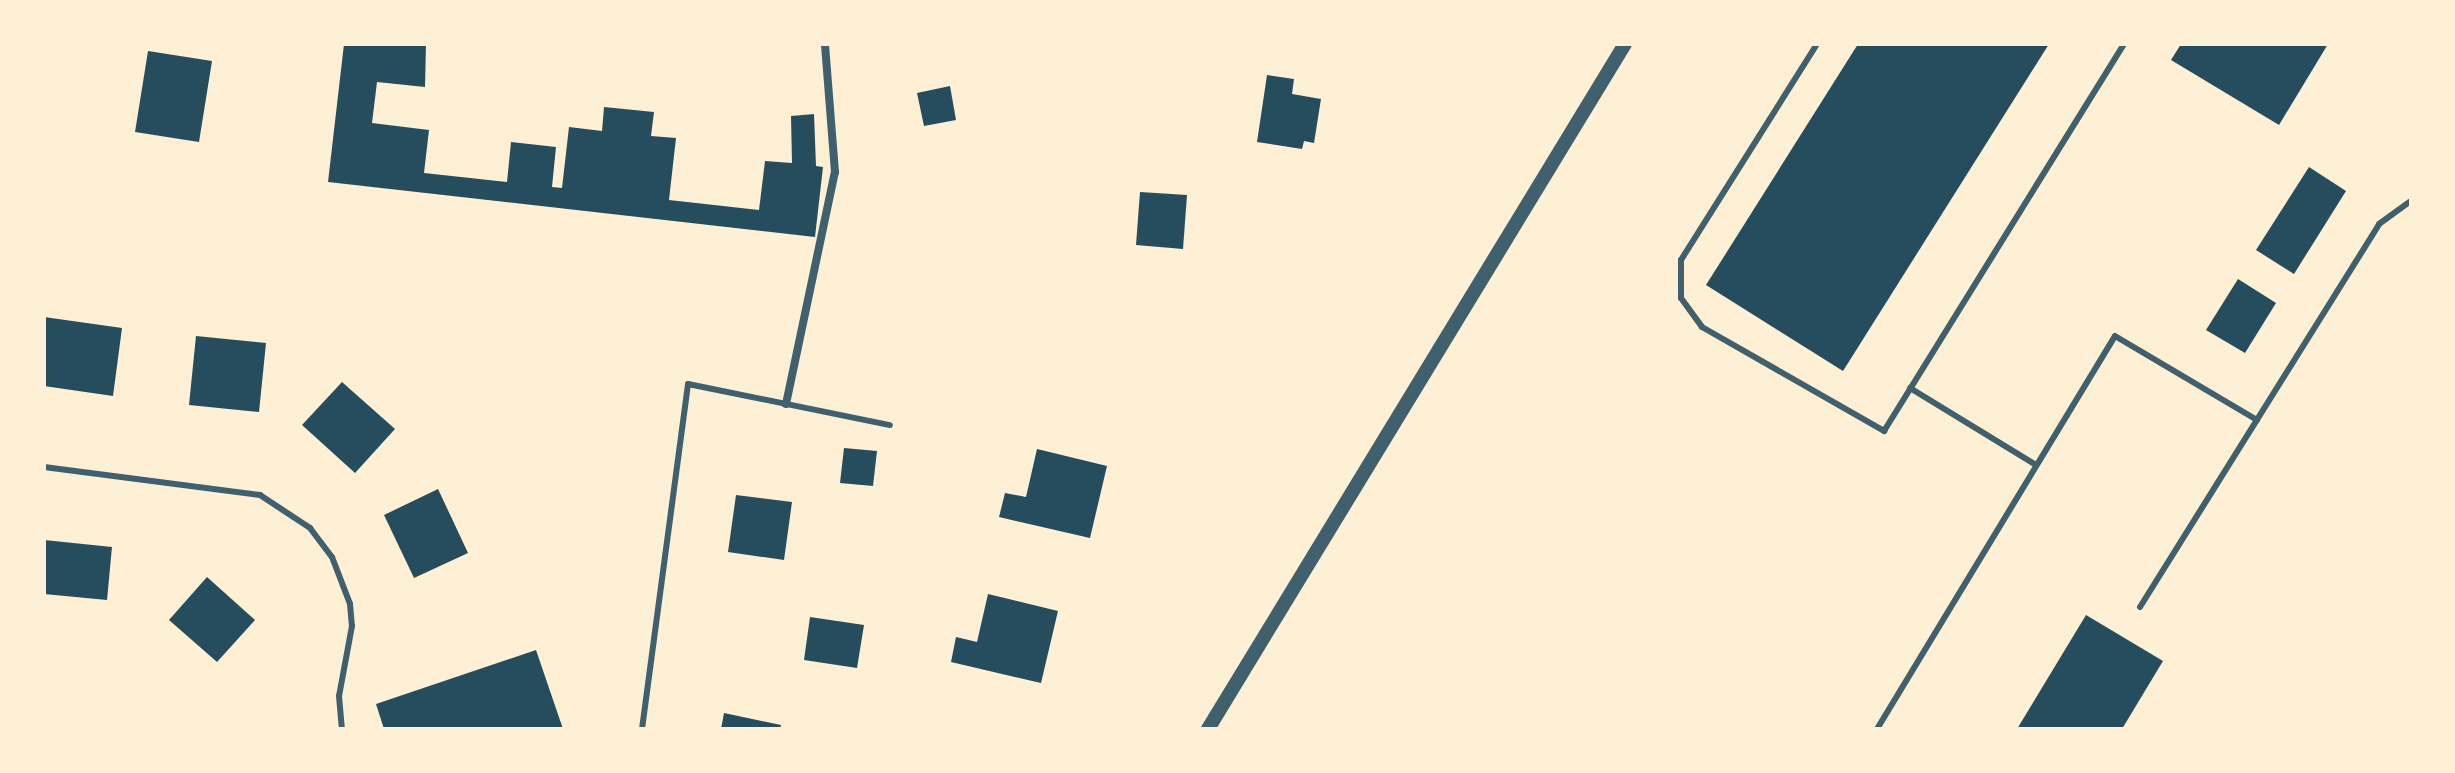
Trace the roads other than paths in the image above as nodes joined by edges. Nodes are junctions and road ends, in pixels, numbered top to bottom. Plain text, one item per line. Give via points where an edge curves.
1 (825, 44) edge
2 (1625, 44) edge
3 (1817, 44) edge
4 (2124, 44) edge
5 (2411, 201) edge
6 (1910, 388) junction
7 (786, 404) junction
8 (2257, 420) junction
9 (890, 425) dead end
10 (2036, 465) junction
11 (44, 467) edge
12 (2140, 607) dead end
13 (342, 729) edge
14 (642, 729) edge
15 (1208, 729) edge
16 (1877, 729) edge

1 - 7 street via 835,172
2 - 15 street
3 - 6 lane via 1681,260 1681,298 1702,327 1884,431
4 - 6 lane
5 - 8 lane via 2379,224
6 - 10 lane
7 - 9 lane
7 - 14 lane via 688,384
8 - 10 lane via 2115,336
8 - 12 lane
10 - 16 lane
11 - 13 lane via 260,495 310,528 332,557 350,604 352,626 339,696

